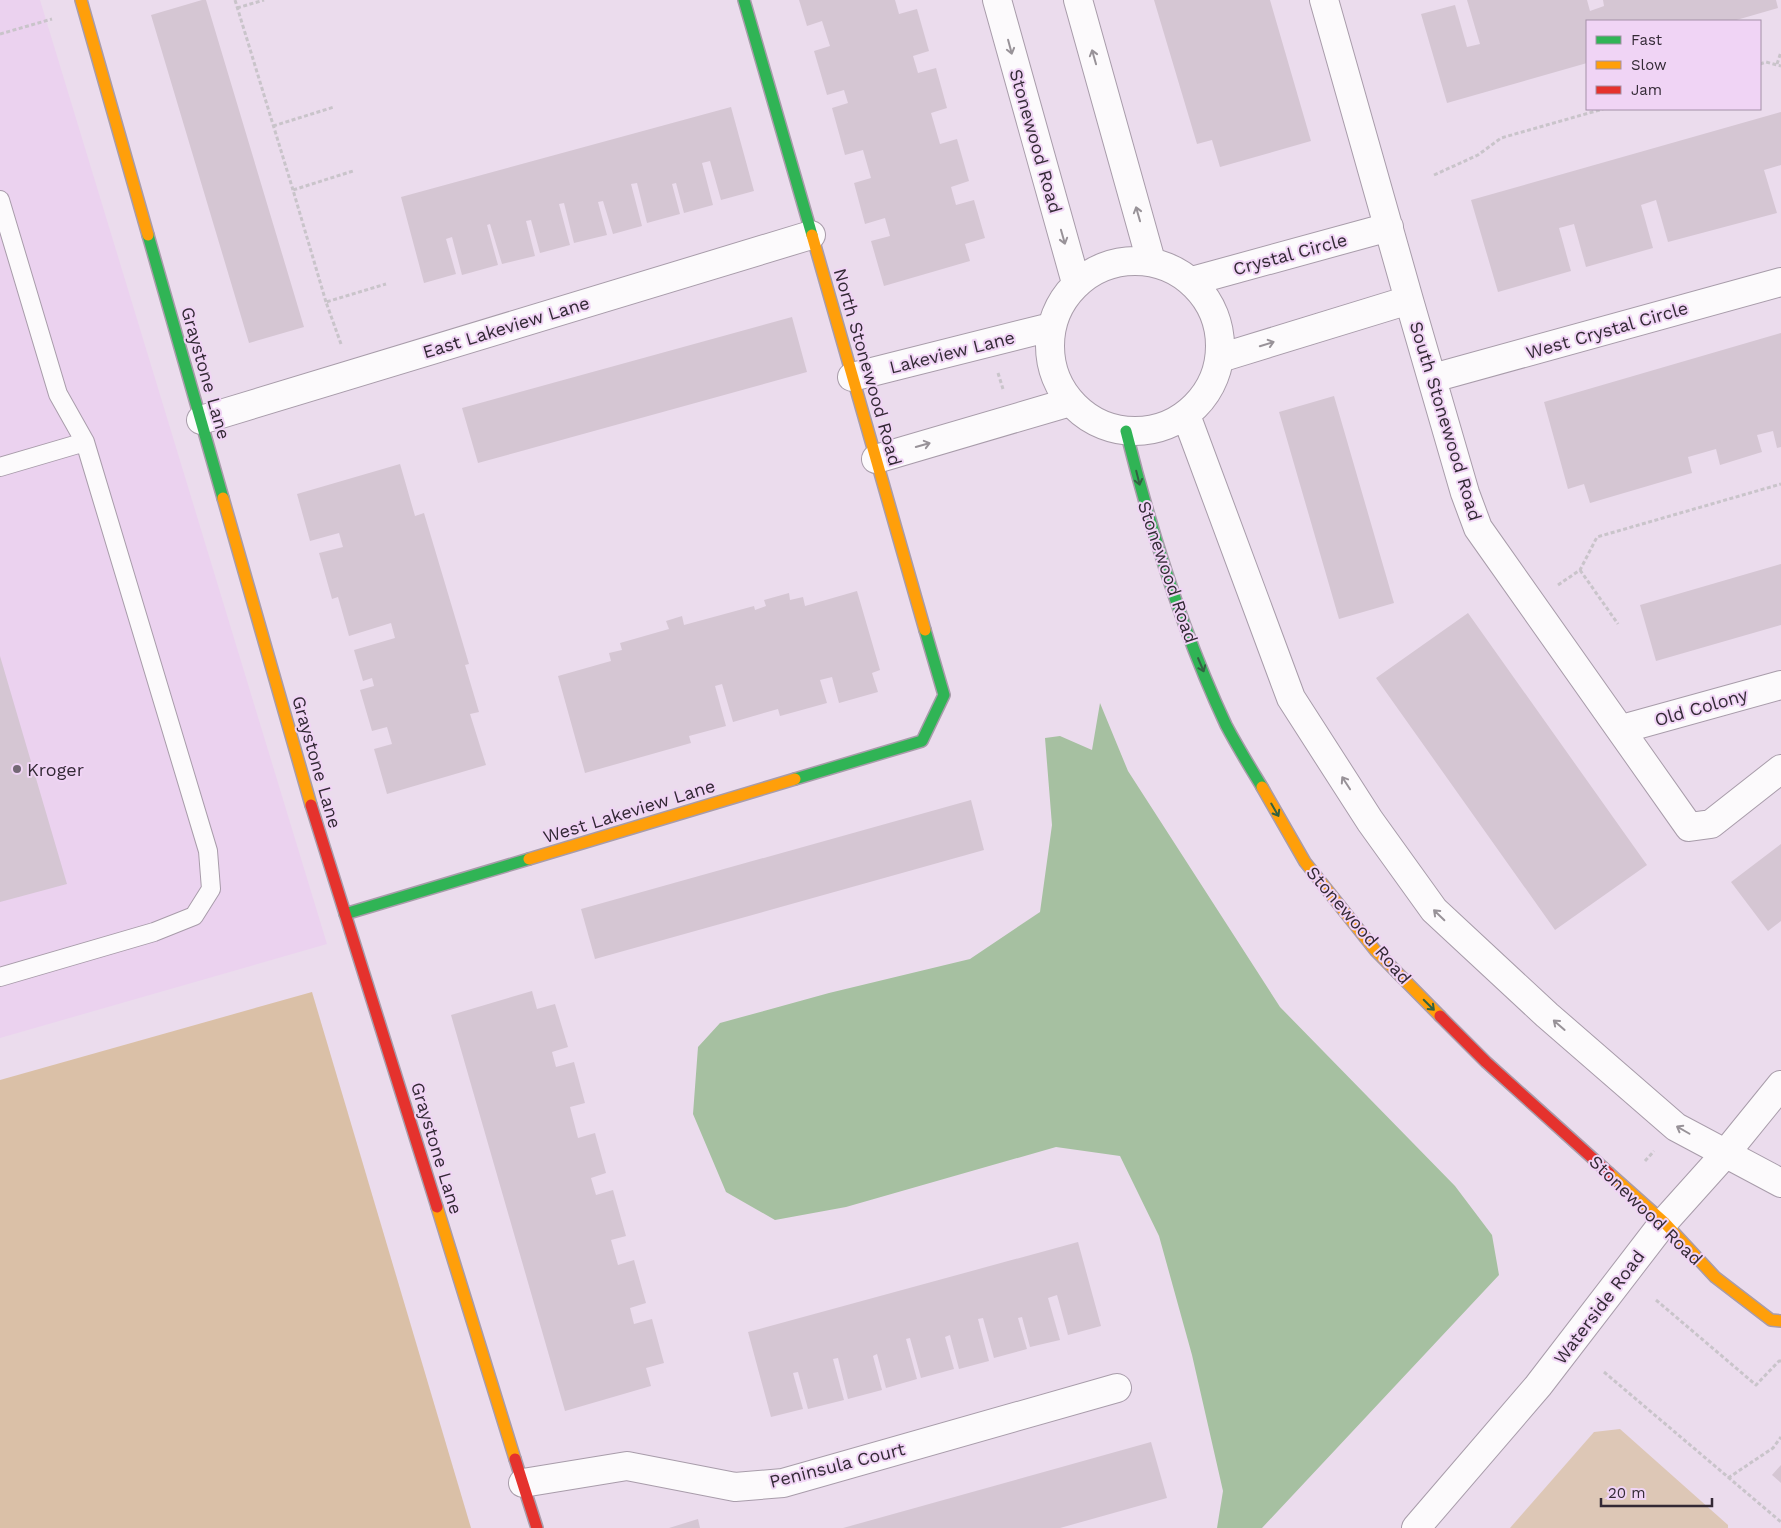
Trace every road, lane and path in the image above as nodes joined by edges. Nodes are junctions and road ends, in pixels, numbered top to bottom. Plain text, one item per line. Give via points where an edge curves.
1 (81, 0) edge
2 (234, 0) edge
3 (264, 0) edge
4 (744, 0) edge
5 (997, 0) edge
6 (1078, 0) edge
7 (1324, 0) edge
8 (237, 8) junction
9 (1781, 52) edge
10 (1761, 64) edge
11 (1779, 65) edge
12 (334, 108) dead end
13 (1599, 110) edge
14 (273, 126) junction
15 (353, 171) dead end
16 (1434, 175) dead end
17 (293, 190) junction
18 (0, 200) edge
19 (1389, 227) junction
20 (811, 235) junction
21 (1152, 260) junction
22 (1192, 281) junction
23 (1781, 282) edge
24 (1076, 283) junction
25 (386, 284) dead end
26 (1409, 300) junction
27 (326, 302) junction
28 (1051, 327) junction
29 (1220, 358) junction
30 (996, 369) dead end
31 (351, 374) junction
32 (852, 377) junction
33 (1433, 378) junction
34 (1005, 395) dead end
35 (1070, 402) junction
36 (1186, 415) junction
37 (201, 420) junction
38 (1126, 431) junction
39 (85, 442) junction
40 (876, 458) junction
41 (0, 467) edge
42 (1781, 484) edge
43 (1580, 570) junction
44 (1554, 589) dead end
45 (1618, 624) dead end
46 (1781, 685) edge
47 (1622, 729) junction
48 (922, 742) joint
49 (1781, 769) edge
50 (345, 914) junction
51 (0, 977) edge
52 (1781, 1085) edge
53 (1657, 1147) dead end
54 (1725, 1154) junction
55 (1644, 1162) dead end
56 (1781, 1183) edge
57 (1664, 1222) junction
58 (1656, 1300) dead end
59 (1781, 1321) edge
60 (1781, 1361) edge
61 (1604, 1372) dead end
62 (1117, 1388) dead end
63 (1781, 1437) edge
64 (1728, 1478) junction
65 (523, 1483) junction
66 (1781, 1522) edge
67 (537, 1528) edge
68 (1416, 1528) edge

1 - 37 street, Graystone Lane
2 - 8 path
3 - 8 path
4 - 20 street, North Stonewood Road
5 -> 24 street, Stonewood Road
21 -> 6 street
7 - 19 street, South Stonewood Road
8 - 14 path
9 - 11 path
10 - 11 path
12 - 14 path
13 - 16 path via 1501,138 1478,155
14 - 17 path
15 - 17 path
17 - 27 path
18 - 39 lane via 58,394
19 - 22 street, Crystal Circle
19 - 26 street, South Stonewood Road
20 - 31 street, East Lakeview Lane
20 - 32 street, North Stonewood Road
21 - 22 street
21 - 24 street via 1124,260 1098,267
22 - 29 street via 1216,316
23 - 33 street, West Crystal Circle
24 - 28 street
25 - 27 path
29 -> 26 street
26 - 33 street, South Stonewood Road
27 - 31 path
28 - 32 street, Lakeview Lane
28 - 35 street via 1051,366
29 - 36 street via 1209,390
30 - 34 path
31 - 37 street, East Lakeview Lane
32 - 40 street, North Stonewood Road
33 - 47 street, South Stonewood Road via 1478,528
35 - 38 street via 1095,422
40 -> 35 street
36 - 38 street via 1157,429
54 -> 36 street via 1676,1126 1547,1015 1434,910 1370,820 1291,698
37 - 50 street, Graystone Lane
38 -> 57 street, Stonewood Road via 1143,498 1182,620 1227,726 1305,862 1375,950 1486,1062
39 - 41 lane
39 - 51 lane via 208,851 211,889 194,916 154,932
40 - 48 street, North Stonewood Road via 944,695
42 - 43 path via 1597,537
43 - 44 path
43 - 45 path
46 - 47 street, Old Colony
47 - 49 street, South Stonewood Road via 1690,827 1710,824
48 - 50 street, West Lakeview Lane
50 - 65 street, Graystone Lane
52 - 54 street, Waterside Road
53 - 55 path
54 - 56 street
54 - 57 street, Waterside Road
57 - 59 street, Stonewood Road via 1715,1277 1771,1320
57 - 68 street, Waterside Road via 1538,1386
58 - 60 path via 1756,1385
61 - 64 path
62 - 65 street, Peninsula Court via 783,1483 735,1487 627,1466
63 - 64 path via 1773,1448
64 - 66 path
65 - 67 street, Graystone Lane

